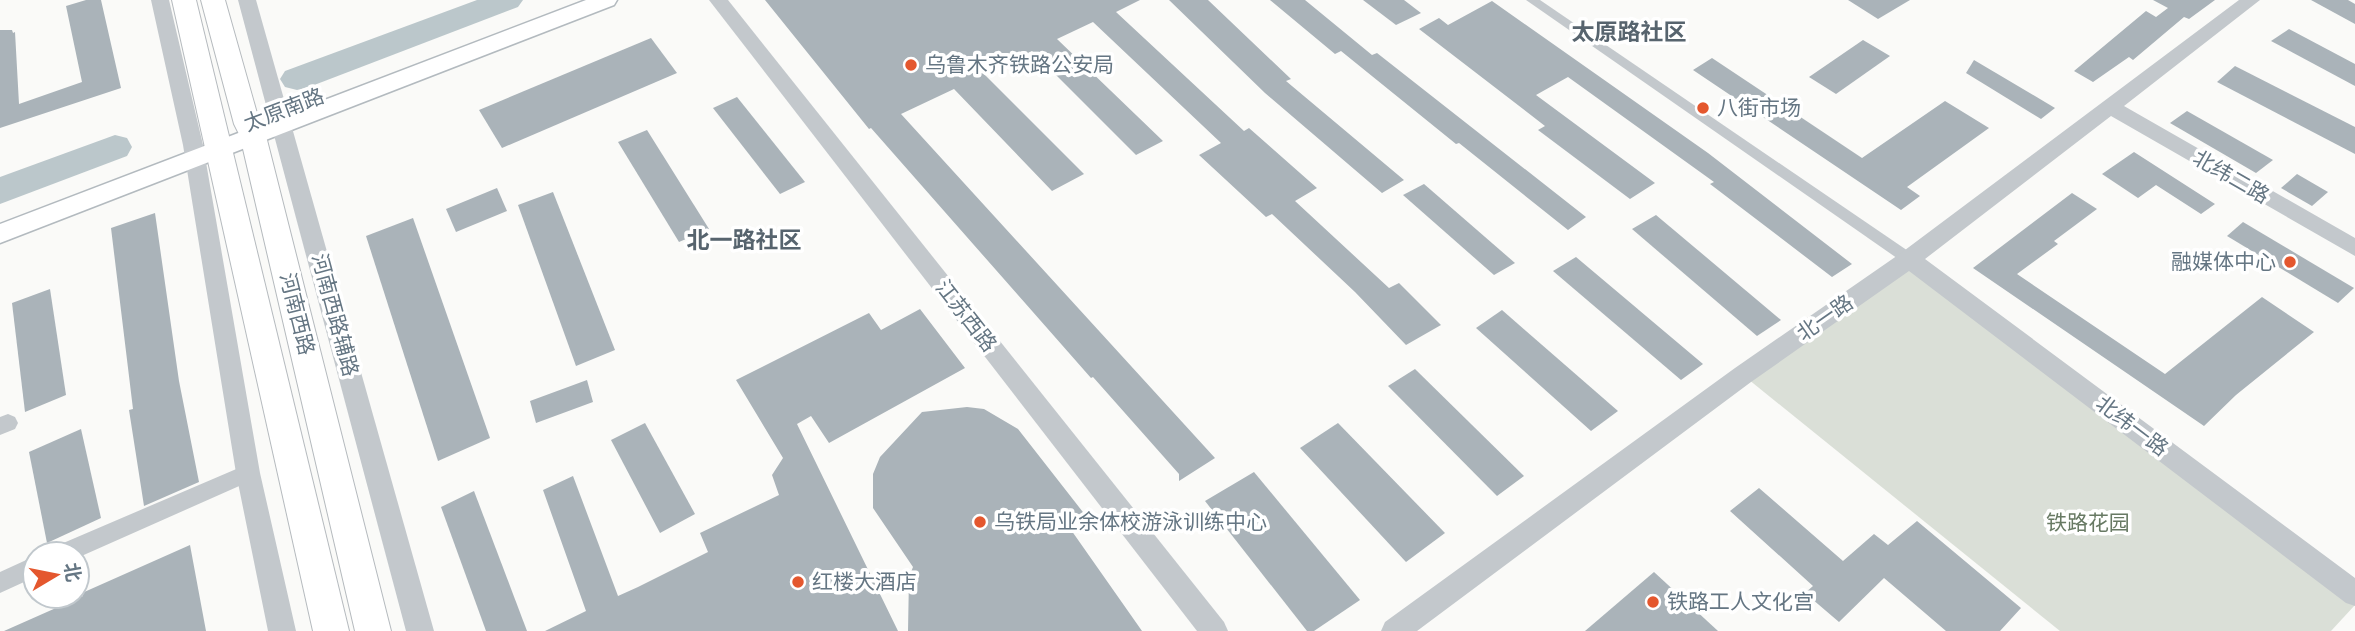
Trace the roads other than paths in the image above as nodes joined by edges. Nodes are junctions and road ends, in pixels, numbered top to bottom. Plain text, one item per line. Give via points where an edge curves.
1 (160, 0) edge
2 (184, 0) edge
3 (213, 0) edge
4 (247, 0) edge
5 (569, 0) edge
6 (606, 0) edge
7 (718, 0) edge
8 (1532, 0) edge
9 (2251, 0) edge
10 (2108, 106) junction
11 (282, 118) junction
12 (250, 130) junction
13 (206, 147) junction
14 (0, 220) edge
15 (0, 234) edge
16 (2355, 248) edge
17 (1909, 259) junction
18 (248, 473) junction
19 (91, 541) edge
20 (21, 573) edge
21 (0, 583) edge
22 (2355, 594) edge
23 (282, 631) edge
24 (331, 631) edge
25 (373, 631) edge
26 (419, 631) edge
27 (1214, 631) edge
28 (1395, 631) edge

1 - 13 street
2 - 13 main road, 河南西路
3 - 12 main road, 河南西路
4 - 11 street, 河南西路辅路
5 - 11 main road, 太原南路
6 - 11 main road
7 - 27 street, 江苏西路
8 - 17 street
9 - 10 street, 北一路
10 - 16 street, 北纬二路
10 - 17 street, 北一路
11 - 12 main road
11 - 26 street, 河南西路辅路
12 - 13 main road
12 - 25 main road, 河南西路
13 - 14 main road
13 - 15 main road
13 - 18 street
13 - 24 main road, 河南西路
17 - 22 street, 北纬一路
17 - 28 street, 北一路
18 - 19 street
18 - 23 street
20 - 21 street

